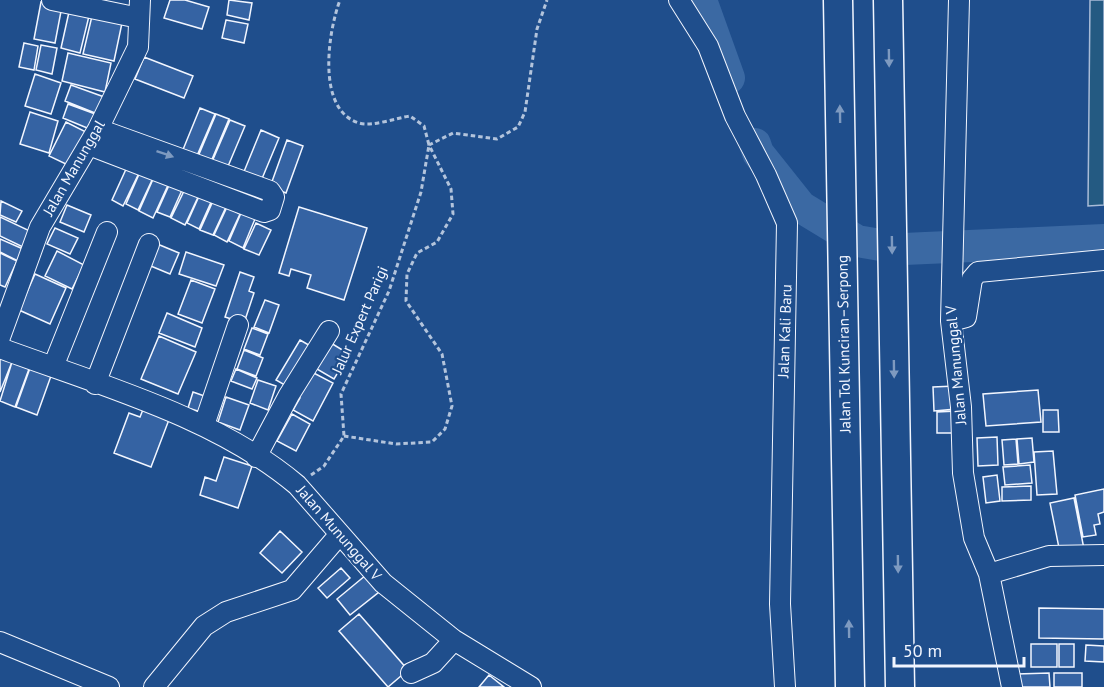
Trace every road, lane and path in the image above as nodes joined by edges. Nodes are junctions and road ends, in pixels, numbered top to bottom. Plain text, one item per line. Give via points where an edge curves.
1 (52, 0) edge
2 (340, 0) edge
3 (547, 0) edge
4 (679, 0) edge
5 (838, 0) edge
6 (888, 0) edge
7 (959, 0) edge
8 (140, 9) edge
9 (93, 137) junction
10 (429, 146) junction
11 (107, 232) dead end
12 (149, 244) dead end
13 (1104, 260) edge
14 (951, 321) junction
15 (238, 325) dead end
16 (329, 331) dead end
17 (0, 336) edge
18 (0, 348) edge
19 (53, 368) junction
20 (96, 384) junction
21 (204, 425) junction
22 (344, 436) junction
23 (256, 457) junction
24 (297, 484) junction
25 (340, 534) junction
26 (1104, 555) edge
27 (989, 574) junction
28 (454, 640) junction
29 (0, 642) edge
30 (411, 673) dead end
31 (109, 687) edge
32 (154, 687) edge
33 (531, 687) edge
34 (785, 687) edge
35 (850, 687) edge
36 (900, 687) edge
37 (1012, 687) edge

1 - 8 street
2 - 10 path, Jalur Expert Parigi via 328,48 335,103 346,118 362,124 410,116 424,126
3 - 10 path via 537,29 525,112 518,127 497,139 453,133
4 - 34 street, Jalan Kali Baru via 708,46 735,116 787,223 780,604
35 -> 5 highway, Jalan Tol Kunciran–Serpong
6 -> 36 highway
7 - 14 street, Jalan Manunggal V
8 - 9 street, Jalan Manunggal via 138,46
9 -> 9 street via 270,191 274,197 270,210 264,212
9 - 17 street, Jalan Manunggal via 40,227
10 - 22 path, Jalur Expert Parigi via 421,192 389,291 341,394
10 - 22 path, Jalur Expert Parigi via 451,189 453,214 437,242 417,253 407,274 406,301 442,354 452,406 445,429 432,442 396,444
11 - 19 street
12 - 20 street
13 - 14 street via 978,272 972,279 966,317
14 - 27 street, Jalan Manunggal V via 961,407 963,473 974,538
15 - 21 street
16 - 23 street
18 - 19 street, Jalan Mununggal V
19 - 20 street, Jalan Mununggal V
20 - 21 street, Jalan Mununggal V
21 - 23 street, Jalan Mununggal V
22 - 24 path via 324,466
23 - 24 street, Jalan Mununggal V
24 - 25 street, Jalan Mununggal V
25 - 28 street, Jalan Mununggal V via 383,583
25 - 32 street via 292,590 226,612 204,626
26 - 27 street via 1049,556
27 - 37 street, Jalan Manunggal V
28 - 30 street via 433,663
28 - 33 street, Jalan Mununggal V
29 - 31 street

